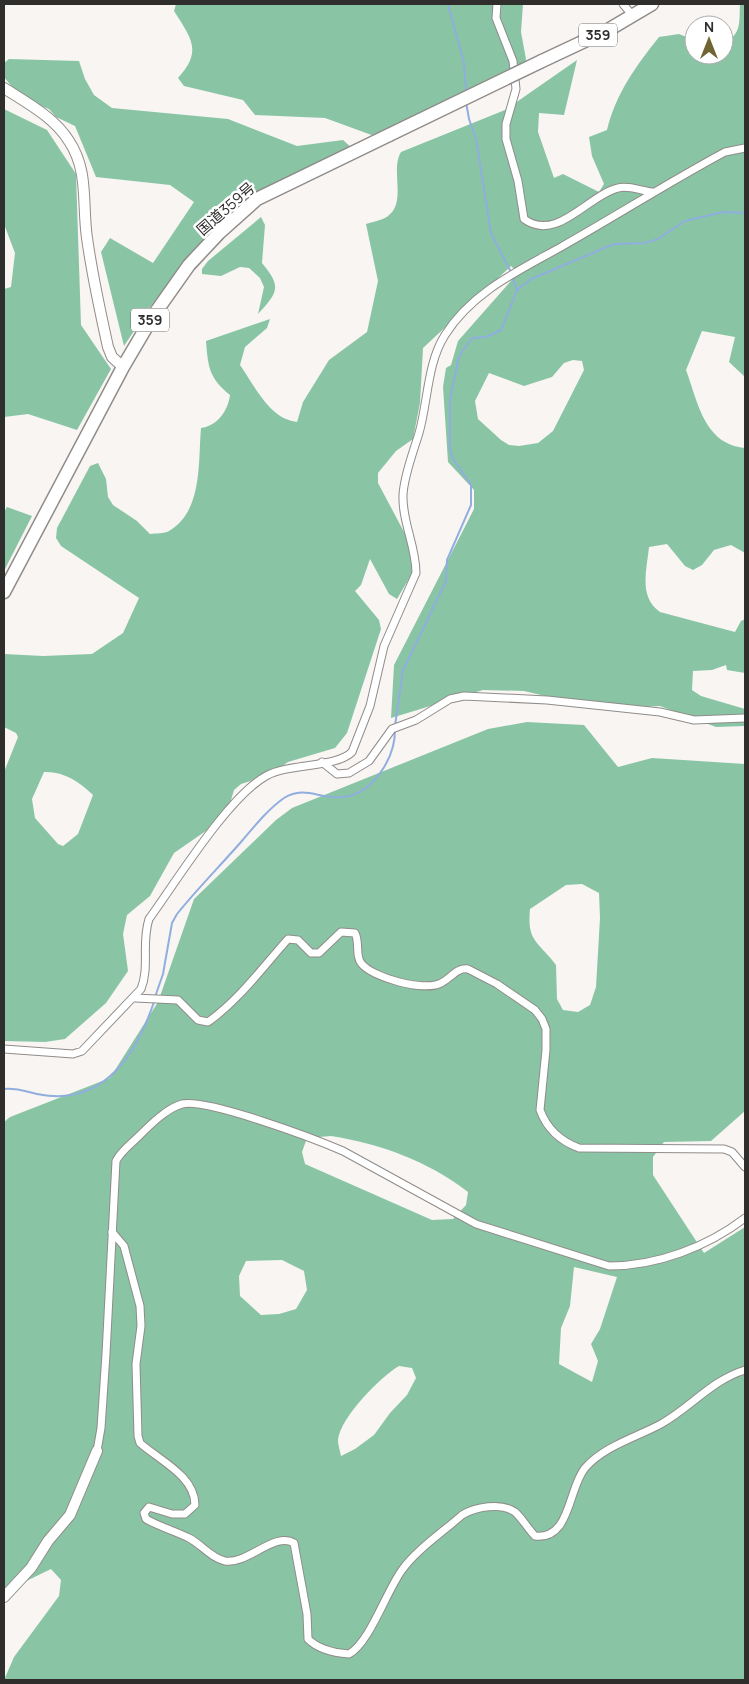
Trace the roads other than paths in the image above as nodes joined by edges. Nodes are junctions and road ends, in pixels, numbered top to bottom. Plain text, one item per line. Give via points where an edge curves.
1 (497, 4) edge
2 (623, 4) edge
3 (652, 4) edge
4 (633, 16) junction
5 (4, 88) edge
6 (745, 148) edge
7 (653, 192) junction
8 (124, 367) junction
9 (4, 592) edge
10 (745, 718) edge
11 (322, 762) junction
12 (135, 998) junction
13 (4, 1049) edge
14 (745, 1167) edge
15 (745, 1218) edge
16 (112, 1232) junction
17 (745, 1370) edge
18 (97, 1451) joint
19 (4, 1597) edge

1 - 7 street via 496,18 512,60 516,89 506,124 506,139 524,219 534,225 562,221 618,188
2 - 4 street
3 - 4 highway, 国道359号 / 359
4 - 8 highway, 国道359号 / 359, bridge via 257,199 189,265 153,316
5 - 8 street via 53,123 69,140 78,160 84,183 88,243 108,347 112,357
6 - 7 street via 725,152
7 - 11 street via 503,279 481,295 445,334 433,366 403,493 403,510 416,560 416,573 384,646 370,706 357,743 348,756
8 - 9 highway, 国道359号 / 359
10 - 11 street via 694,720 660,712 547,700 464,696 450,699 416,720 392,729 369,761 349,773 337,774
11 - 12 street via 267,775 232,805 149,920 144,933 146,977
12 - 13 street via 82,1051 72,1054
12 - 14 street via 178,1000 198,1020 208,1022 227,1008 288,939 298,940 311,953 319,953 341,932 355,933 358,959 371,971 422,986 441,984 458,971 468,969 535,1010 546,1029 540,1110 548,1127 569,1144 579,1148 724,1150 732,1152
15 - 16 street via 714,1238 668,1256 628,1266 609,1266 468,1220 321,1142 248,1117 188,1103 173,1108 146,1128 119,1155 114,1175
16 - 17 street via 124,1246 140,1306 136,1364 140,1443 185,1479 195,1499 195,1505 185,1514 149,1507 144,1513 146,1519 189,1538 225,1561 241,1559 280,1541 294,1542 307,1614 308,1639 336,1653 349,1654 361,1645 402,1569 462,1515 487,1506 511,1510 535,1536 552,1534 568,1510 580,1474 586,1466 602,1453 663,1423 719,1382
16 - 18 street
18 - 19 street via 70,1515 31,1568

